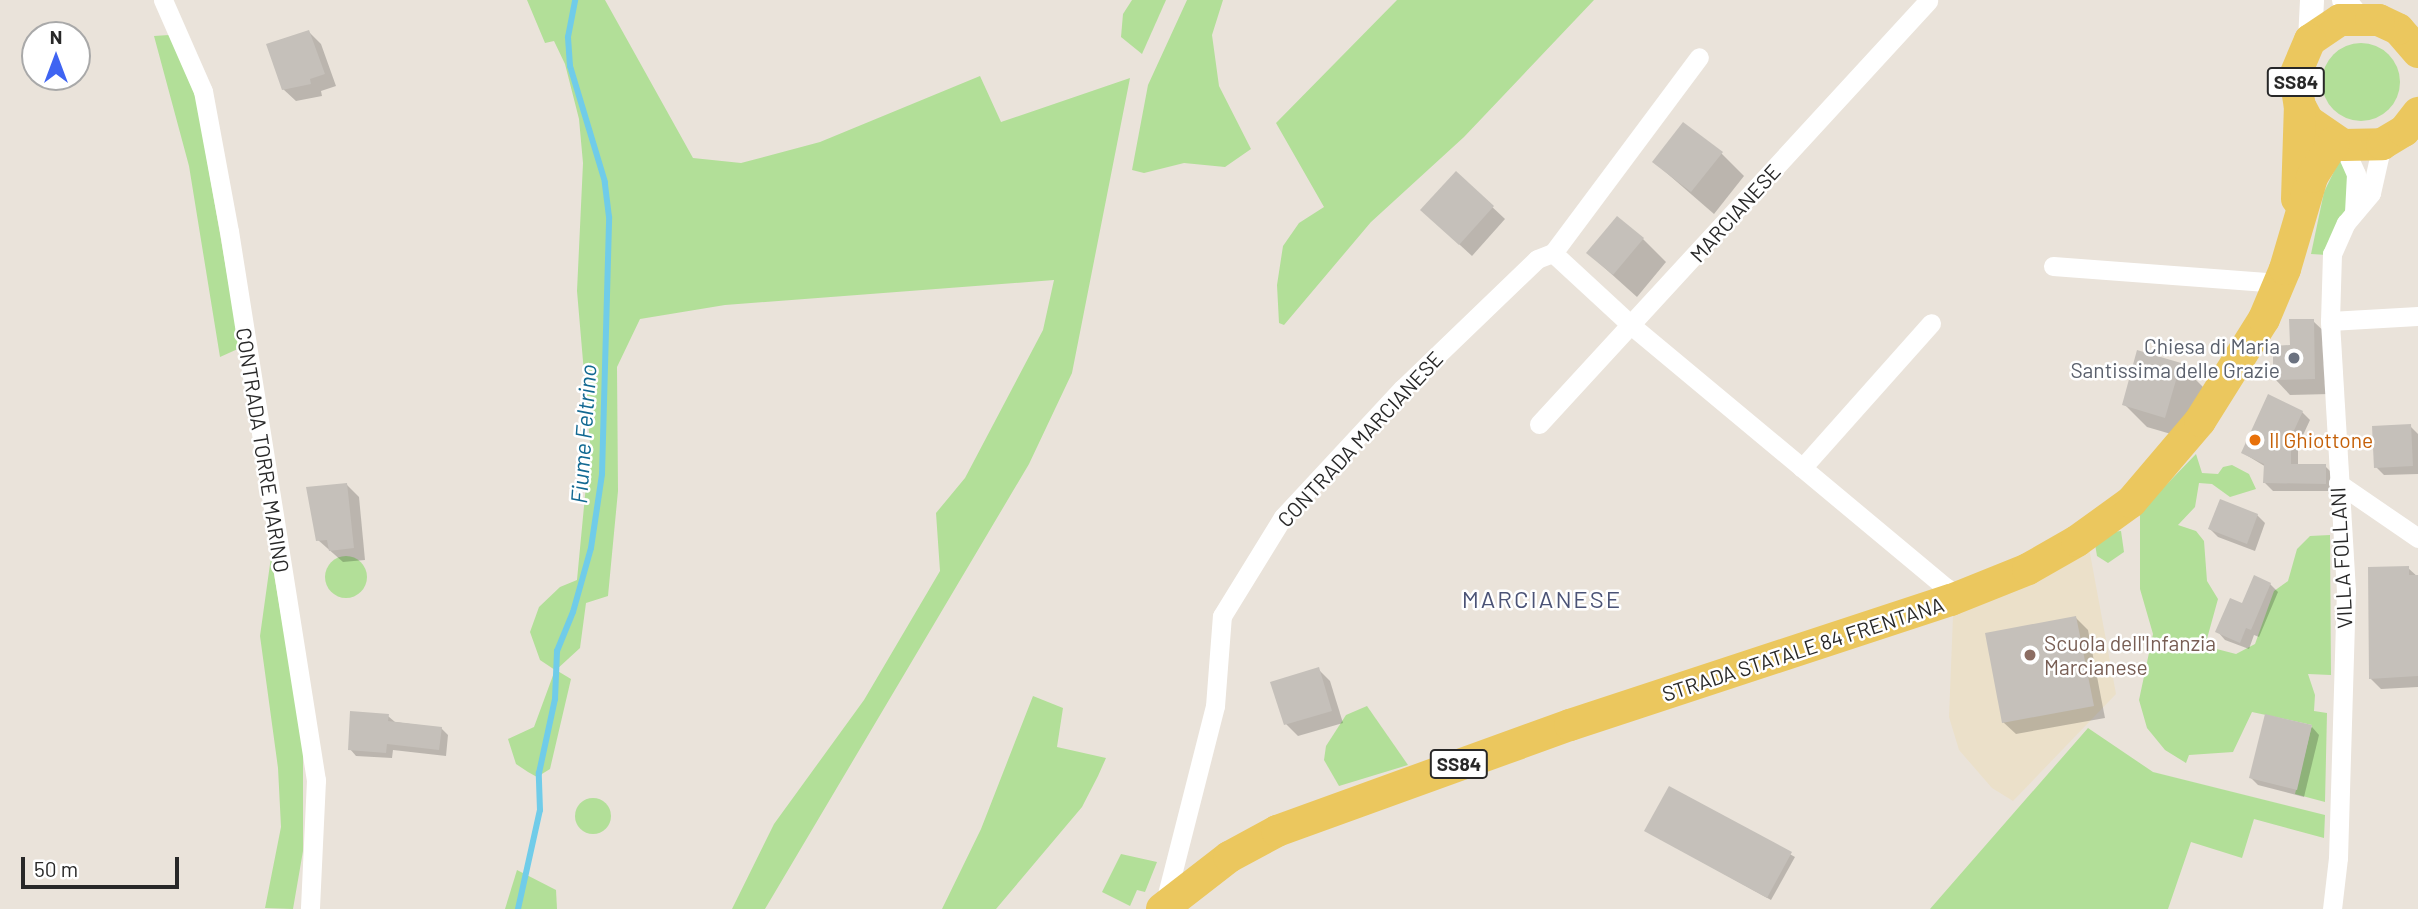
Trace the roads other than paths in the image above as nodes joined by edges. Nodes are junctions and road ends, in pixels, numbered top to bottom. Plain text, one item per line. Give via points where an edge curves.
1 (163, 0) edge
2 (2312, 0) edge
3 (1928, 1) edge
4 (2351, 9) edge
5 (2411, 34) edge
6 (2310, 40) junction
7 (1699, 57) dead end
8 (2300, 106) junction
9 (2405, 131) edge
10 (2339, 144) junction
11 (2354, 213) junction
12 (2298, 216) junction
13 (1553, 253) junction
14 (2053, 266) dead end
15 (2279, 283) junction
16 (2418, 316) edge
17 (2330, 321) junction
18 (1930, 323) dead end
19 (1633, 326) junction
20 (1539, 424) dead end
21 (1802, 468) junction
22 (2338, 483) junction
23 (2418, 538) edge
24 (1951, 600) junction
25 (1163, 907) edge
26 (310, 909) edge
27 (2332, 909) edge

1 - 26 street, CONTRADA TORRE MARINO via 203,91 231,244 316,780
2 - 6 street
3 - 19 street, MARCIANESE
4 - 5 main road, SS84
4 - 6 main road, SS84
6 - 8 main road, SS84 via 2295,76
7 - 13 street, CONTRADA MARCIANESE
8 - 10 main road, SS84 via 2308,121
8 - 12 main road, STRADA STATALE 84 FRENTANA / SS84
9 - 10 main road
9 - 11 street, VILLA FOLLANI via 2371,193
10 - 11 street, VILLA FOLLANI via 2356,174
10 - 12 main road, STRADA STATALE 84 FRENTANA / SS84 via 2312,177
11 - 17 street, VILLA FOLLANI via 2332,254
12 - 15 main road, STRADA STATALE 84 FRENTANA / SS84
13 - 19 street
13 - 25 street, CONTRADA MARCIANESE via 1537,259 1402,388 1283,517 1222,616 1215,706
14 - 15 street
15 - 24 main road, STRADA STATALE 84 FRENTANA / SS84 via 2264,319 2200,421 2131,502 2028,569
16 - 17 street
17 - 22 street, VILLA FOLLANI
18 - 21 street
19 - 20 street, MARCIANESE
19 - 21 street
21 - 24 street via 1947,588
22 - 23 street
22 - 27 street, VILLA FOLLANI via 2346,591 2342,769
24 - 25 main road, STRADA STATALE 84 FRENTANA / SS84 via 1570,725 1277,831 1229,857

